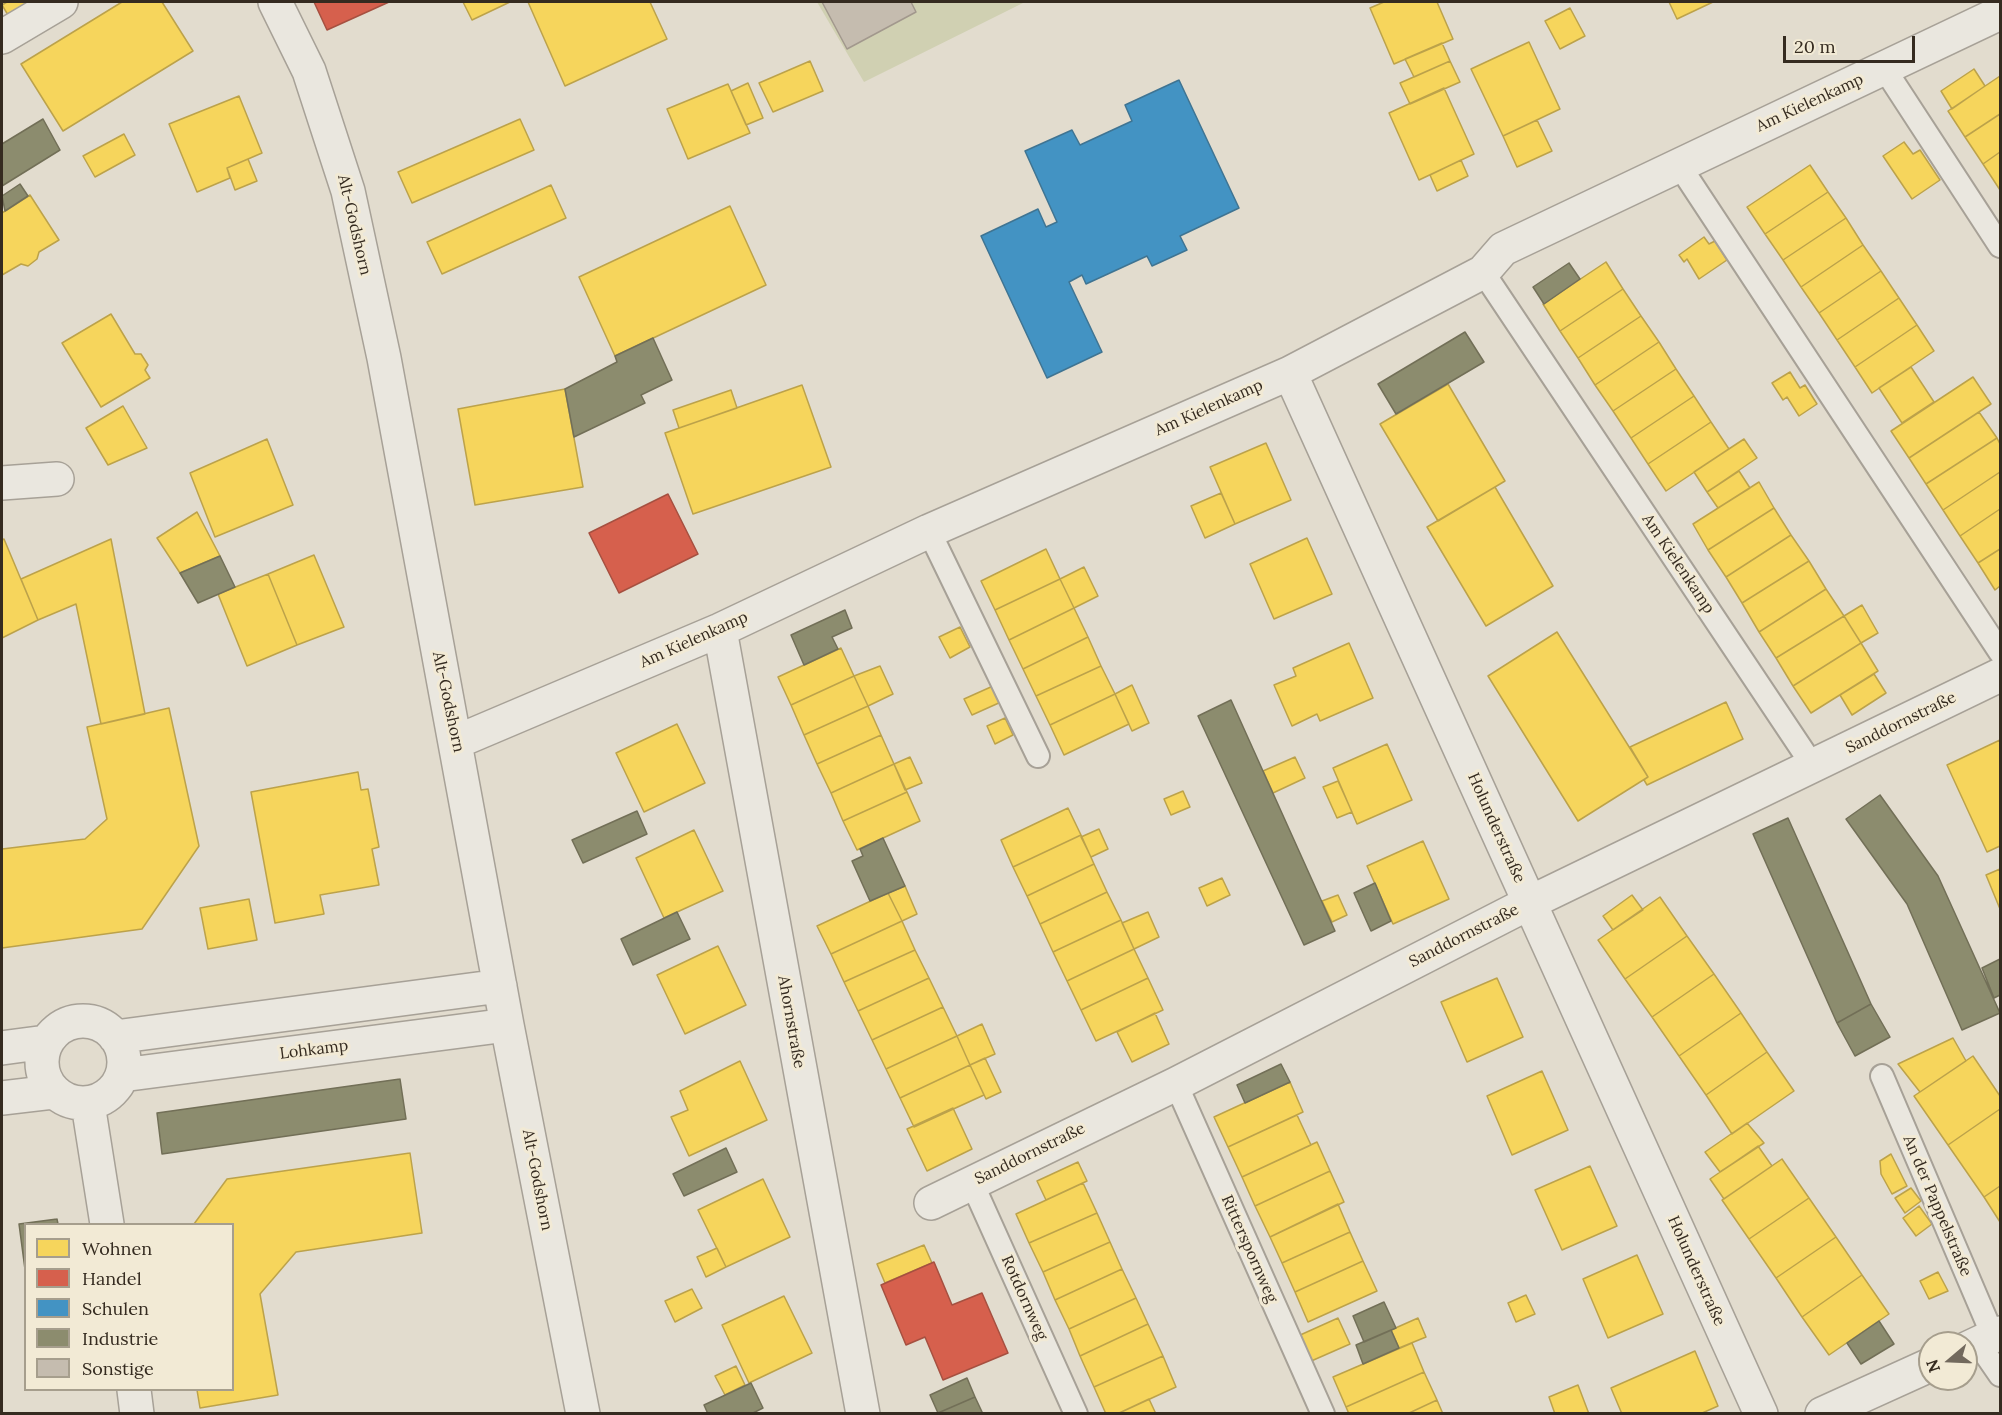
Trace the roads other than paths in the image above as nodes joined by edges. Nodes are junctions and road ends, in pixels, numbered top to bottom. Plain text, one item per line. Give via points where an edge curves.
1 (60, 2) edge
2 (275, 2) edge
3 (2001, 13) edge
4 (2, 37) edge
5 (1884, 68) junction
6 (1679, 165) junction
7 (2001, 246) edge
8 (1483, 272) junction
9 (1290, 373) junction
10 (57, 479) dead end
11 (2, 483) edge
12 (929, 531) junction
13 (720, 630) junction
14 (2001, 652) edge
15 (2001, 675) edge
16 (456, 742) junction
17 (1038, 756) dead end
18 (1813, 766) junction
19 (1530, 903) junction
20 (500, 986) junction
21 (507, 1025) junction
22 (115, 1037) junction
23 (46, 1042) junction
24 (2, 1048) edge
25 (122, 1075) junction
26 (1882, 1076) dead end
27 (1176, 1084) junction
28 (53, 1092) junction
29 (2, 1098) edge
30 (88, 1104) junction
31 (972, 1183) junction
32 (931, 1203) dead end
33 (107, 1223) edge
34 (1984, 1340) edge
35 (1918, 1370) edge
36 (2001, 1375) edge
37 (134, 1391) edge
38 (136, 1413) edge
39 (583, 1413) edge
40 (863, 1413) edge
41 (1076, 1413) edge
42 (1323, 1413) edge
43 (1761, 1413) edge
44 (1822, 1413) edge

1 - 4 street
2 - 16 street, Alt-Godshorn via 309,71 348,191 384,358
3 - 5 street, Am Kielenkamp
5 - 6 street, Am Kielenkamp
5 - 7 lane, Am Kielenkamp
6 - 8 street, Am Kielenkamp via 1503,249
6 - 14 lane
8 - 9 street, Am Kielenkamp
8 - 18 lane, Am Kielenkamp
9 - 12 street, Am Kielenkamp
9 - 19 street, Holunderstraße
10 - 11 street
12 - 13 street, Am Kielenkamp
12 - 17 lane
13 - 16 street, Am Kielenkamp
13 - 40 street, Ahornstraße
15 - 18 street, Sanddornstraße
16 - 20 street, Alt-Godshorn
18 - 19 street, Sanddornstraße
19 - 27 street, Sanddornstraße
19 - 43 street, Holunderstraße
20 - 21 street, Alt-Godshorn
20 - 22 street
21 - 25 street, Lohkamp
21 - 39 street, Alt-Godshorn
22 - 23 street via 102,1026 77,1021 64,1025
22 - 25 street via 124,1057
23 - 24 street
23 - 28 street via 42,1068
25 - 30 street via 111,1093
26 - 34 lane, An der Pappelstraße
27 - 31 street, Sanddornstraße
27 - 42 lane, Ritterspornweg
28 - 29 street
28 - 30 street via 63,1100
30 - 33 street
31 - 32 street, Sanddornstraße
31 - 41 lane, Rotdornweg
34 - 36 lane, An der Pappelstraße
35 - 44 street
37 - 38 street

